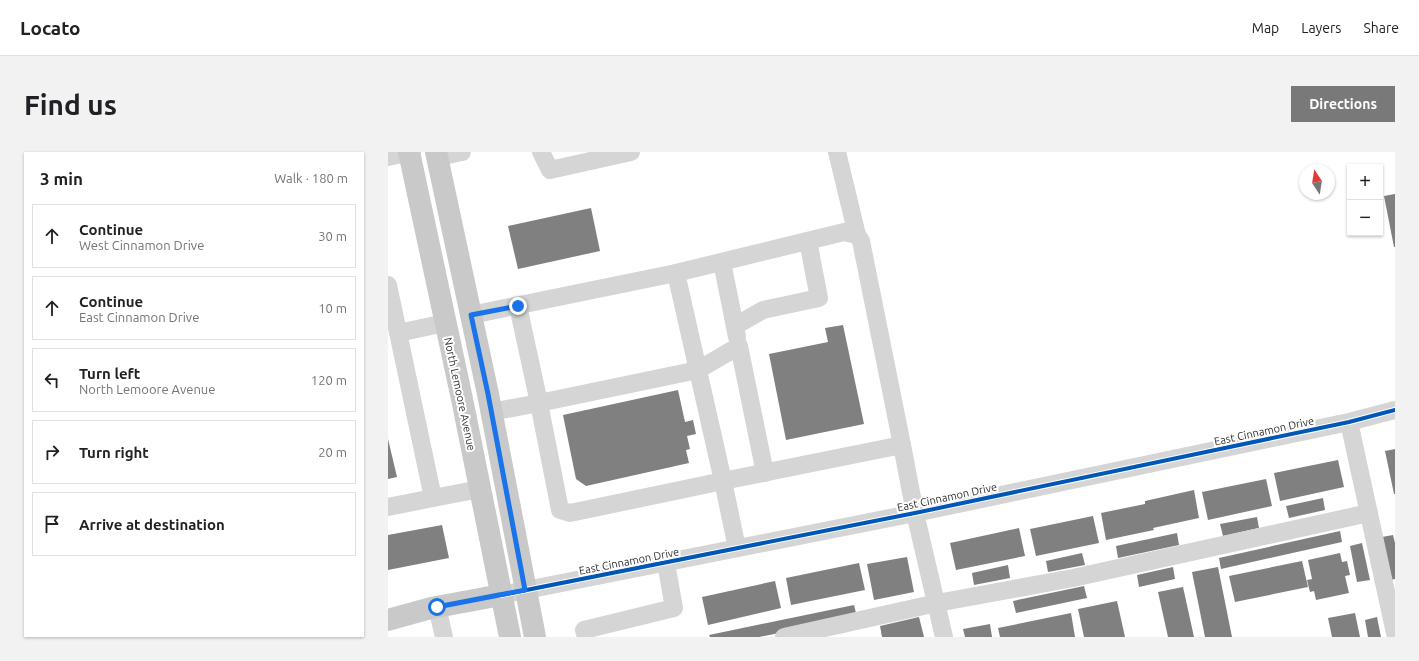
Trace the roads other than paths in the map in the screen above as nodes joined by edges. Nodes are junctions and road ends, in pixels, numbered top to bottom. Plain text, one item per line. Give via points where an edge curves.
1 (410, 152) edge
2 (436, 152) edge
3 (443, 152) edge
4 (462, 152) edge
5 (541, 152) edge
6 (631, 152) edge
7 (837, 152) edge
8 (388, 157) edge
9 (857, 235) junction
10 (808, 241) junction
11 (722, 262) junction
12 (676, 273) junction
13 (388, 285) edge
14 (518, 306) junction
15 (471, 315) junction
16 (446, 323) junction
17 (735, 326) junction
18 (398, 333) junction
19 (739, 346) junction
20 (698, 370) junction
21 (539, 403) junction
22 (1395, 410) edge
23 (491, 412) junction
24 (1349, 422) junction
25 (902, 445) junction
26 (765, 472) junction
27 (723, 481) junction
28 (480, 489) junction
29 (433, 498) junction
30 (388, 506) edge
31 (915, 513) junction
32 (1369, 513) junction
33 (737, 548) junction
34 (666, 562) junction
35 (525, 590) junction
36 (501, 595) junction
37 (937, 603) junction
38 (437, 607) junction
39 (388, 620) edge
40 (1395, 633) edge
41 (444, 637) edge
42 (510, 637) edge
43 (535, 637) edge
44 (586, 637) edge
45 (784, 637) edge
46 (944, 637) edge

1 - 8 street
1 - 16 main road, North Lemoore Avenue
2 - 15 main road
3 - 4 street via 448,155
5 - 6 street via 550,170
7 - 9 street
9 - 10 street via 844,232
9 - 25 street via 861,241
10 - 11 street
10 - 17 street via 819,298 763,310
11 - 12 street
11 - 17 street
12 - 14 street
12 - 20 street
13 - 18 street
14 - 15 street
14 - 21 street
15 - 23 main road
16 - 18 street
16 - 28 main road, North Lemoore Avenue
17 - 19 street
18 - 29 street
19 - 20 street
19 - 26 street
20 - 21 street
20 - 27 street
21 - 23 street
21 - 27 street via 560,510 570,513
22 - 24 street, East Cinnamon Drive
23 - 35 main road
24 - 31 street, East Cinnamon Drive
24 - 32 street
25 - 26 street
25 - 31 street
26 - 27 street
27 - 33 street
28 - 29 street
28 - 36 main road, North Lemoore Avenue
29 - 30 street
31 - 33 street, East Cinnamon Drive
31 - 37 street
32 - 37 street via 1073,578
32 - 40 street
33 - 34 street, East Cinnamon Drive
34 - 35 street, East Cinnamon Drive
34 - 44 street via 674,608 584,630
35 - 36 street, East Cinnamon Drive
35 - 43 main road
36 - 38 main road
36 - 42 main road, North Lemoore Avenue
37 - 45 street
37 - 46 street
38 - 39 main road
38 - 41 street

